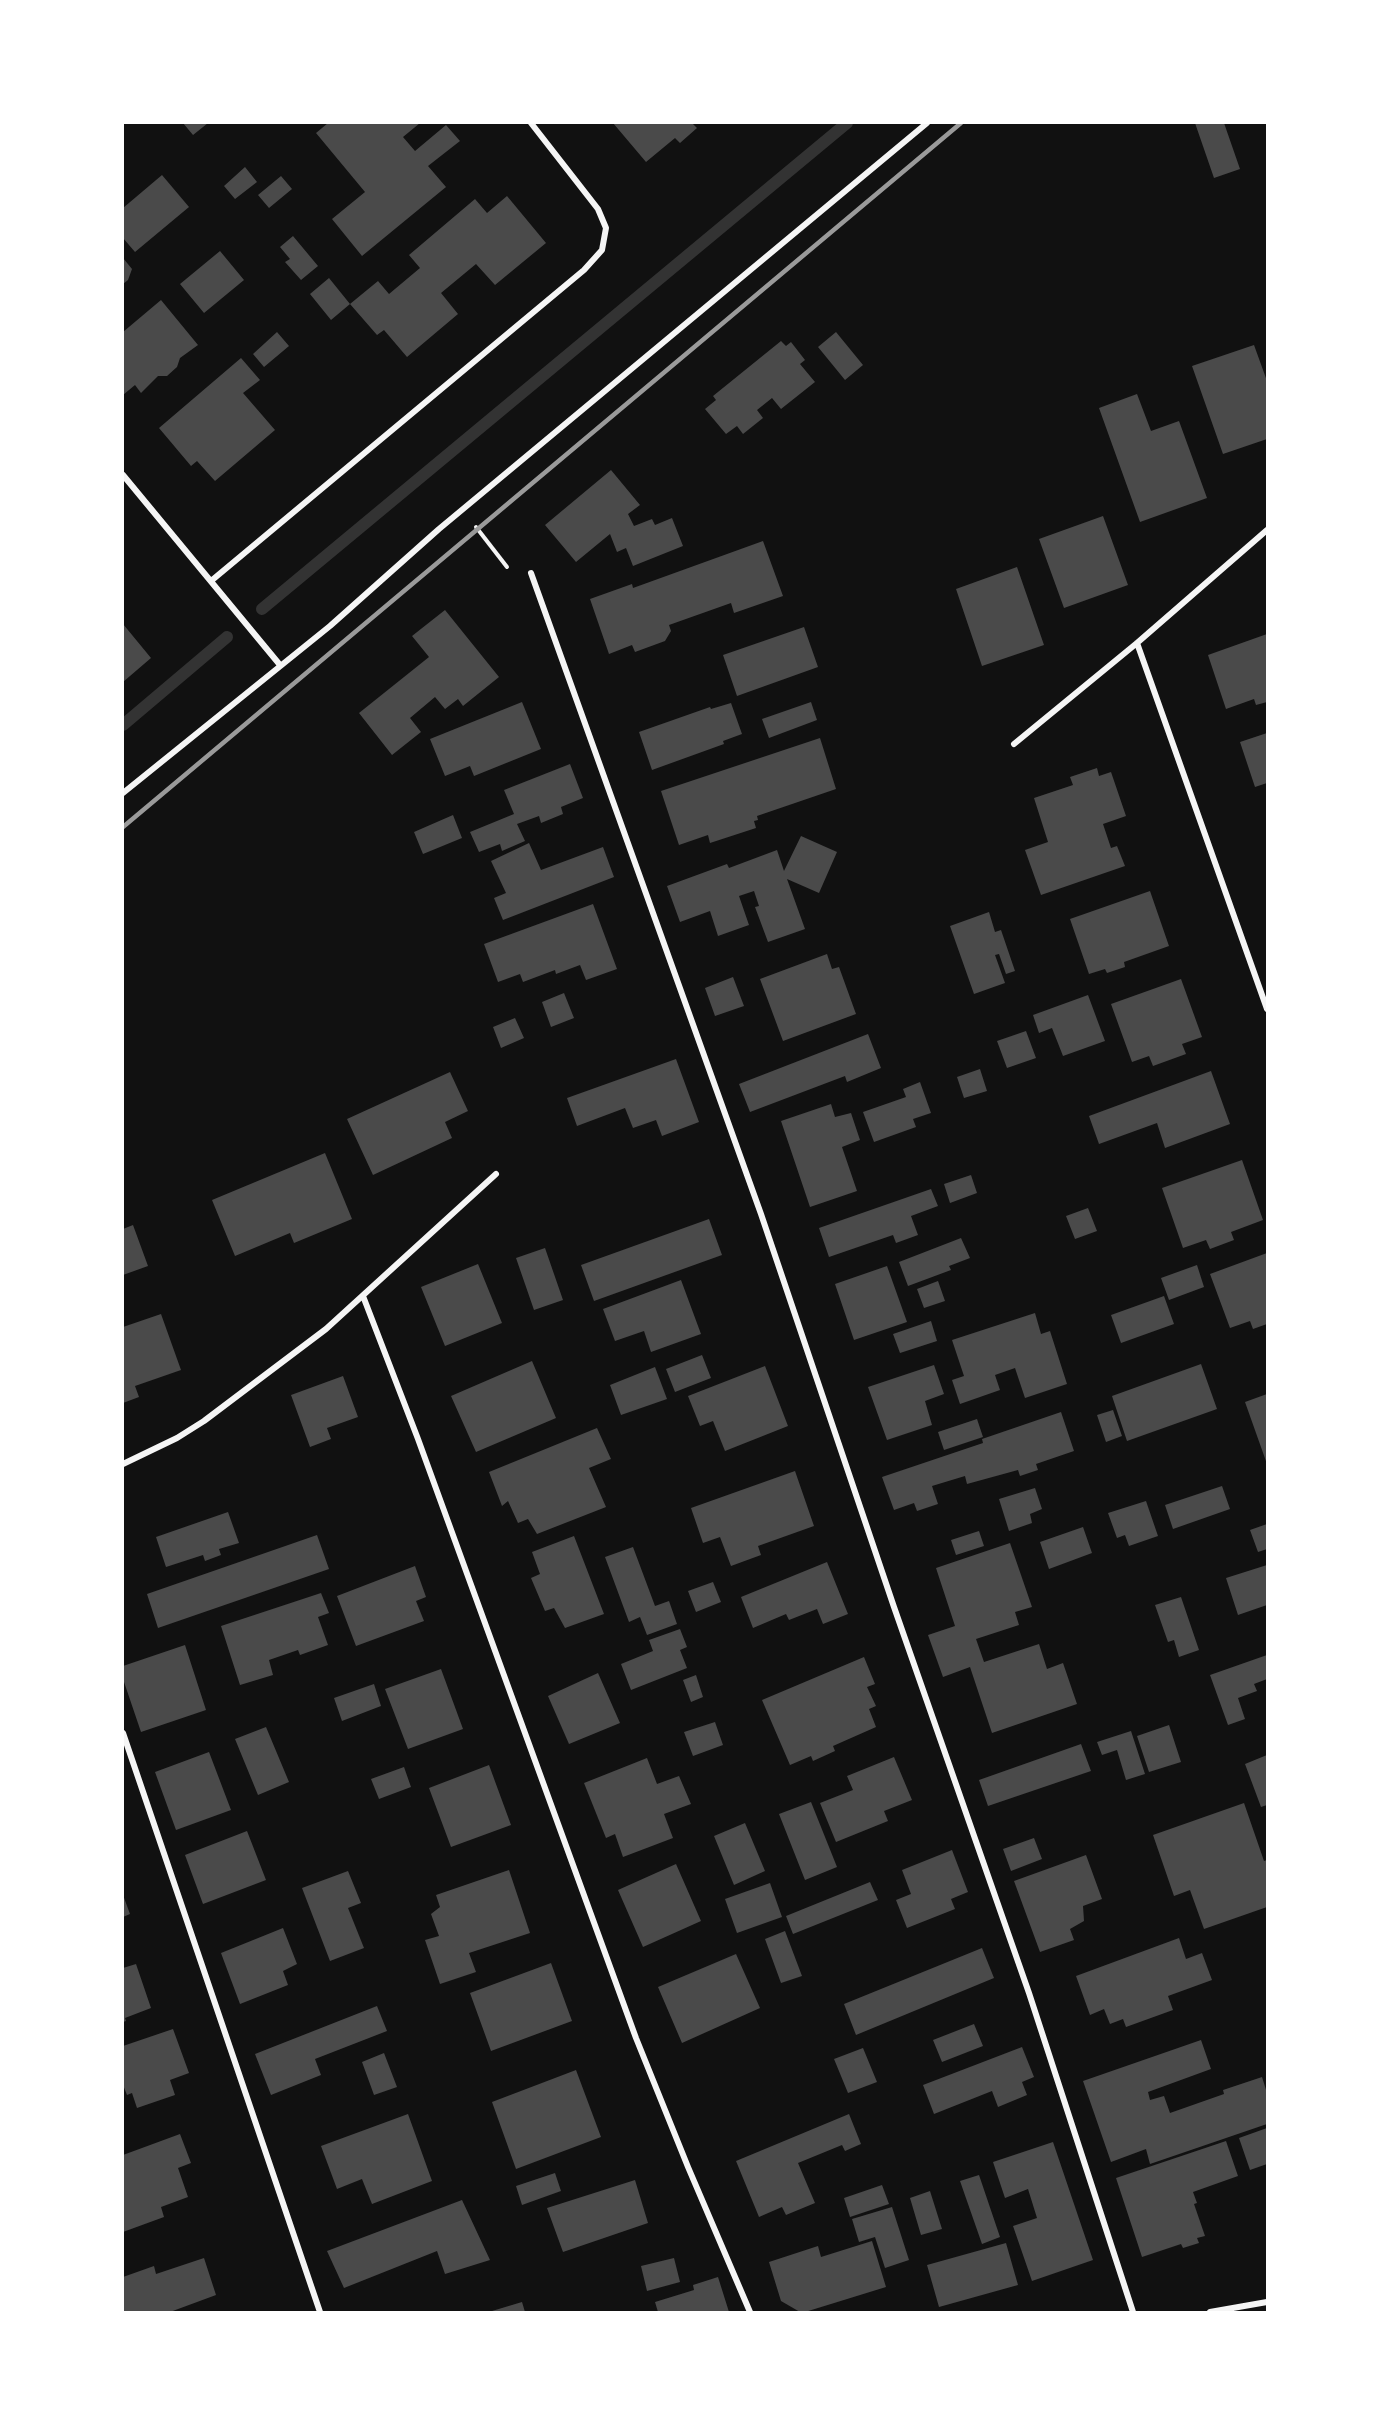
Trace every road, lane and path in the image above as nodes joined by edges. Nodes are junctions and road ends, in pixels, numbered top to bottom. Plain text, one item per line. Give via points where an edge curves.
1 (531, 123) edge
2 (927, 123) edge
3 (123, 475) edge
4 (463, 510) junction
5 (1267, 530) edge
6 (507, 567) dead end
7 (531, 573) dead end
8 (211, 580) junction
9 (1137, 643) junction
10 (280, 665) junction
11 (1014, 744) dead end
12 (123, 794) edge
13 (1267, 1009) edge
14 (496, 1174) dead end
15 (363, 1296) junction
16 (123, 1464) edge
17 (123, 1733) edge
18 (1267, 2302) edge
19 (1226, 2311) edge
20 (320, 2312) edge
21 (750, 2312) edge
22 (1132, 2312) edge
23 (1210, 2312) edge

1 - 8 street via 598,208 606,228 602,250 584,270
2 - 4 street
3 - 8 street
4 - 6 path
4 - 10 street
5 - 9 street
7 - 22 street via 761,1214 1029,1993
8 - 10 street
9 - 11 street
9 - 13 street
10 - 12 street
14 - 15 street
15 - 16 street via 219,1410 177,1438
15 - 21 street via 636,2038
17 - 20 street
18 - 19 street
19 - 23 street

